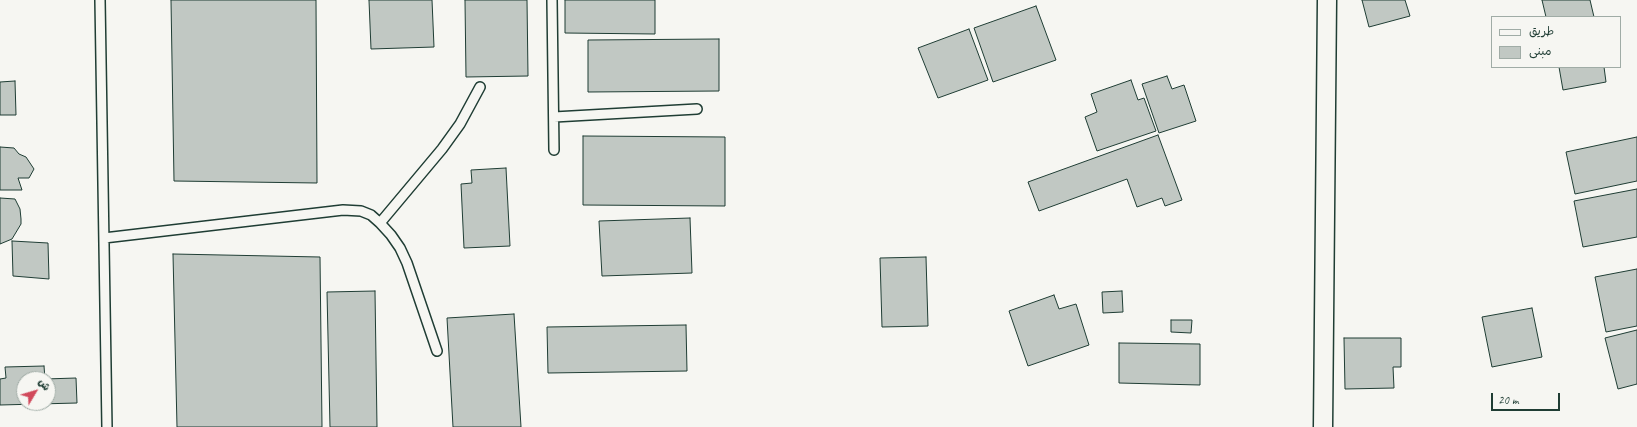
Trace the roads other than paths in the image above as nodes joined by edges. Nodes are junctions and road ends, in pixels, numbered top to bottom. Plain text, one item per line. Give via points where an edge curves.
1 (100, 0) edge
2 (552, 0) edge
3 (1327, 0) edge
4 (480, 87) dead end
5 (696, 109) dead end
6 (554, 117) junction
7 (554, 150) dead end
8 (380, 223) junction
9 (104, 238) junction
10 (437, 351) dead end
11 (107, 427) edge
12 (1323, 427) edge

1 - 9 lane
2 - 6 lane
3 - 12 street
4 - 8 lane via 460,124 442,149
5 - 6 lane
6 - 7 lane
8 - 9 lane via 361,211 343,210
8 - 10 lane via 391,235 407,263
9 - 11 lane

